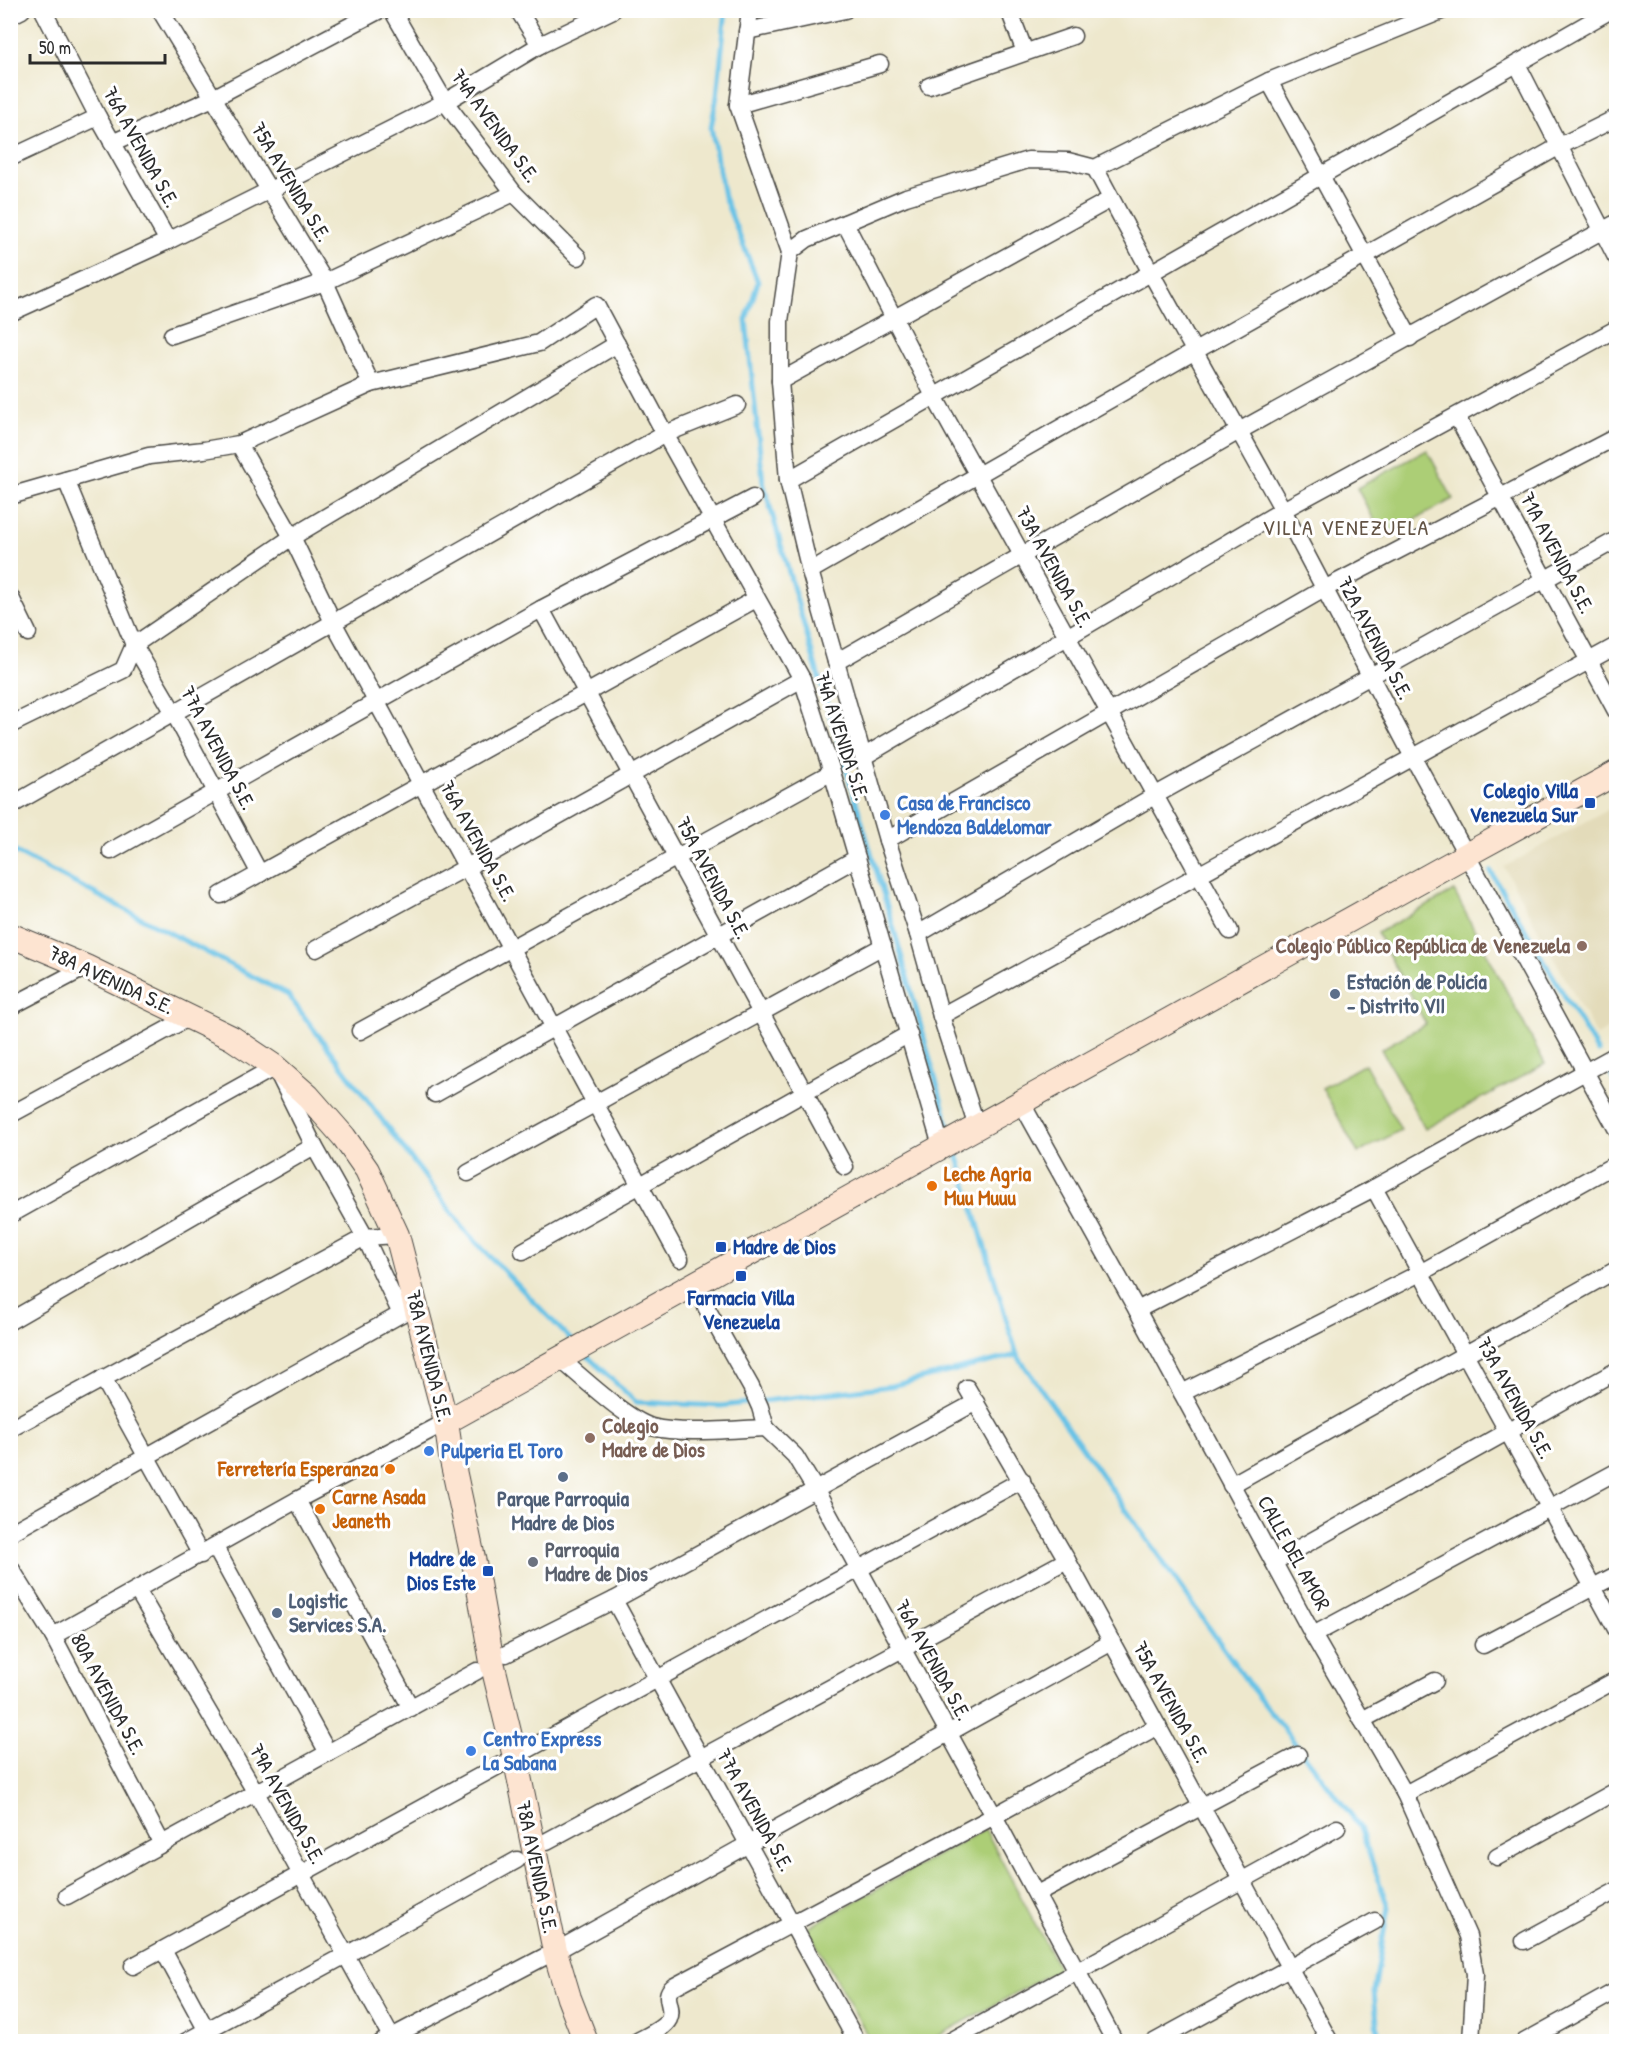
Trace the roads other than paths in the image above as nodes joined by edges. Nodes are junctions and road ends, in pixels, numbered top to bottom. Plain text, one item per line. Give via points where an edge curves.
1 (22, 10) edge
2 (42, 10) edge
3 (160, 10) edge
4 (380, 10) edge
5 (392, 10) edge
6 (518, 10) edge
7 (613, 10) edge
8 (750, 10) edge
9 (845, 10) edge
10 (1009, 10) edge
11 (1444, 10) edge
12 (1611, 10) edge
13 (10, 16) edge
14 (747, 31) junction
15 (1073, 36) dead end
16 (540, 45) junction
17 (1025, 52) junction
18 (880, 64) dead end
19 (1516, 64) junction
20 (1269, 81) junction
21 (929, 86) dead end
22 (213, 98) junction
23 (445, 102) junction
24 (738, 105) junction
25 (98, 117) junction
26 (1617, 118) edge
27 (112, 143) junction
28 (1558, 147) junction
29 (10, 158) edge
30 (1095, 168) junction
31 (1321, 176) junction
32 (270, 190) junction
33 (514, 193) junction
34 (1111, 199) junction
35 (845, 223) junction
36 (1610, 227) edge
37 (168, 241) junction
38 (790, 252) junction
39 (578, 256) dead end
40 (1366, 256) junction
41 (1617, 257) edge
42 (1151, 273) junction
43 (326, 282) junction
44 (10, 313) edge
45 (893, 318) junction
46 (1617, 329) edge
47 (172, 335) dead end
48 (1410, 338) junction
49 (617, 344) junction
50 (1195, 351) junction
51 (780, 381) junction
52 (371, 384) junction
53 (934, 396) junction
54 (737, 405) dead end
55 (1457, 417) junction
56 (1239, 431) junction
57 (665, 434) junction
58 (1617, 437) edge
59 (239, 444) junction
60 (978, 475) junction
61 (66, 480) junction
62 (788, 480) junction
63 (10, 496) edge
64 (1501, 497) junction
65 (753, 498) dead end
66 (1283, 510) junction
67 (713, 519) junction
68 (292, 537) junction
69 (1617, 540) edge
70 (1022, 555) junction
71 (810, 571) junction
72 (1545, 581) junction
73 (1324, 589) junction
74 (10, 596) edge
75 (756, 599) junction
76 (541, 609) junction
77 (333, 622) junction
78 (28, 633) dead end
79 (1067, 637) junction
80 (134, 645) junction
81 (1617, 646) edge
82 (836, 662) junction
83 (1589, 662) junction
84 (1370, 676) junction
85 (802, 679) junction
86 (586, 693) junction
87 (377, 702) junction
88 (1617, 711) edge
89 (174, 713) junction
90 (1110, 714) junction
91 (10, 724) edge
92 (863, 757) junction
93 (1413, 757) junction
94 (832, 772) junction
95 (1617, 773) edge
96 (630, 774) junction
97 (421, 784) junction
98 (216, 792) junction
99 (1154, 796) junction
100 (10, 806) edge
101 (887, 840) junction
102 (111, 851) dead end
103 (1468, 854) junction
104 (677, 857) junction
105 (857, 858) junction
106 (467, 867) junction
107 (260, 874) junction
108 (1198, 875) junction
109 (221, 895) dead end
110 (1230, 931) dead end
111 (918, 934) junction
112 (10, 935) edge
113 (718, 936) junction
114 (883, 946) junction
115 (511, 948) junction
116 (316, 949) dead end
117 (86, 967) junction
118 (10, 1008) edge
119 (760, 1013) junction
120 (941, 1016) junction
121 (190, 1017) junction
122 (554, 1028) junction
123 (360, 1031) dead end
124 (909, 1034) junction
125 (1617, 1056) edge
126 (275, 1067) junction
127 (1586, 1072) junction
128 (803, 1093) junction
129 (435, 1094) dead end
130 (1021, 1102) junction
131 (596, 1104) junction
132 (10, 1115) edge
133 (977, 1127) junction
134 (1617, 1128) edge
135 (314, 1146) junction
136 (941, 1146) junction
137 (1617, 1164) edge
138 (844, 1167) dead end
139 (468, 1173) dead end
140 (640, 1185) junction
141 (1374, 1188) junction
142 (10, 1215) edge
143 (397, 1235) junction
144 (365, 1237) junction
145 (523, 1251) dead end
146 (680, 1259) dead end
147 (1617, 1270) edge
148 (1420, 1273) junction
149 (706, 1306) dead end
150 (409, 1310) junction
151 (1137, 1310) junction
152 (10, 1321) edge
153 (574, 1350) junction
154 (1465, 1354) junction
155 (1617, 1371) edge
156 (103, 1378) junction
157 (1182, 1394) junction
158 (446, 1422) junction
159 (766, 1428) junction
160 (10, 1429) edge
161 (1508, 1432) junction
162 (147, 1457) junction
163 (1617, 1472) edge
164 (1022, 1480) junction
165 (1231, 1485) junction
166 (815, 1489) junction
167 (297, 1500) junction
168 (1550, 1508) junction
169 (10, 1533) edge
170 (208, 1551) junction
171 (1067, 1560) junction
172 (1274, 1562) junction
173 (10, 1567) edge
174 (858, 1569) junction
175 (1617, 1575) edge
176 (1593, 1587) junction
177 (137, 1590) junction
178 (614, 1600) junction
179 (1617, 1629) edge
180 (1313, 1635) junction
181 (53, 1636) junction
182 (1112, 1642) junction
183 (1483, 1645) dead end
184 (902, 1649) junction
185 (506, 1654) dead end
186 (477, 1671) dead end
187 (657, 1679) junction
188 (1617, 1680) edge
189 (1435, 1681) dead end
190 (411, 1708) junction
191 (1362, 1720) junction
192 (1158, 1726) junction
193 (948, 1733) junction
194 (529, 1749) dead end
195 (328, 1753) junction
196 (1298, 1755) dead end
197 (701, 1758) junction
198 (500, 1765) dead end
199 (1617, 1791) edge
200 (256, 1793) junction
201 (1405, 1794) junction
202 (1203, 1806) junction
203 (994, 1816) junction
204 (1337, 1828) dead end
205 (547, 1841) dead end
206 (162, 1844) junction
207 (748, 1844) junction
208 (1497, 1857) dead end
209 (517, 1860) dead end
210 (301, 1875) junction
211 (1242, 1881) junction
212 (1617, 1891) edge
213 (1037, 1894) junction
214 (67, 1896) dead end
215 (1376, 1921) dead end
216 (792, 1923) junction
217 (1524, 1941) dead end
218 (566, 1946) dead end
219 (163, 1950) junction
220 (346, 1955) junction
221 (544, 1957) dead end
222 (134, 1966) dead end
223 (1290, 1968) junction
224 (1077, 1971) junction
225 (1617, 1991) edge
226 (210, 2036) edge
227 (389, 2040) edge
228 (185, 2042) edge
229 (586, 2042) edge
230 (636, 2042) edge
231 (857, 2042) edge
232 (949, 2042) edge
233 (1115, 2042) edge
234 (1154, 2042) edge
235 (1330, 2042) edge
236 (1471, 2042) edge
237 (1524, 2042) edge

1 - 13 street
2 - 25 street, 76A AVENIDA S.E.
3 - 22 street, 75A AVENIDA S.E.
4 - 22 street
5 - 23 street, 74A AVENIDA S.E.
6 - 16 street
7 - 16 street
8 - 14 street
9 - 14 street
10 - 17 street
11 - 20 street
12 - 19 street
14 - 24 street
15 - 17 street
16 - 23 street
17 - 21 street
18 - 24 street
19 - 28 street
19 - 31 street
20 - 30 street
20 - 31 street
22 - 27 street
22 - 32 street, 75A AVENIDA S.E.
23 - 32 street
23 - 33 street, 74A AVENIDA S.E.
24 - 38 street
25 - 27 street, 76A AVENIDA S.E.
25 - 29 street
26 - 28 street
27 - 37 street, 76A AVENIDA S.E.
28 - 36 street
28 - 40 street
30 - 34 street, 72A AVENIDA S.E.
30 - 35 street via 1068,161 1028,160 906,197
31 - 40 street
31 - 42 street
32 - 37 street
32 - 43 street, 75A AVENIDA S.E.
33 - 39 street, 74A AVENIDA S.E.
33 - 43 street
34 - 42 street, 72A AVENIDA S.E.
34 - 45 street
35 - 38 street via 807,239
35 - 45 street, 73A AVENIDA S.E.
36 - 41 street
36 - 48 street
37 - 44 street
38 - 51 street, 74A AVENIDA S.E. via 780,321
40 - 48 street
40 - 50 street
42 - 50 street, 72A AVENIDA S.E.
42 - 53 street
43 - 47 street
43 - 52 street, 75A AVENIDA S.E.
45 - 51 street
45 - 53 street, 73A AVENIDA S.E.
46 - 55 street
48 - 56 street
49 - 52 street, 74A AVENIDA S.E. via 596,305 539,343
49 - 57 street, 74A AVENIDA S.E.
49 - 68 street
50 - 56 street, 72A AVENIDA S.E.
50 - 60 street
51 - 62 street, 74A AVENIDA S.E.
52 - 59 street
53 - 60 street, 73A AVENIDA S.E.
53 - 62 street
54 - 57 street
55 - 64 street, 71A AVENIDA S.E.
55 - 66 street
56 - 66 street, 72A AVENIDA S.E.
56 - 70 street
57 - 67 street, 74A AVENIDA S.E.
57 - 77 street
58 - 64 street
59 - 61 street via 149,456
59 - 68 street, 76A AVENIDA S.E.
60 - 70 street, 73A AVENIDA S.E.
60 - 71 street
61 - 63 street
61 - 80 street, 77A AVENIDA S.E.
62 - 71 street, 74A AVENIDA S.E.
64 - 72 street, 71A AVENIDA S.E.
64 - 73 street
65 - 67 street
66 - 73 street, 72A AVENIDA S.E.
66 - 79 street
67 - 75 street, 74A AVENIDA S.E.
67 - 76 street
68 - 77 street, 76A AVENIDA S.E.
68 - 80 street
69 - 72 street
70 - 79 street, 73A AVENIDA S.E.
70 - 82 street
71 - 82 street, 74A AVENIDA S.E.
72 - 83 street, 71A AVENIDA S.E.
72 - 84 street
73 - 84 street, 72A AVENIDA S.E.
73 - 90 street
74 - 78 street
75 - 85 street, 74A AVENIDA S.E.
75 - 86 street
76 - 86 street, 75A AVENIDA S.E.
76 - 87 street
77 - 87 street, 76A AVENIDA S.E.
77 - 89 street
79 - 90 street, 73A AVENIDA S.E.
79 - 92 street
80 - 89 street, 77A AVENIDA S.E.
80 - 91 street via 123,670
81 - 83 street
82 - 92 street, 74A AVENIDA S.E.
83 - 88 street, 71A AVENIDA S.E.
83 - 93 street
84 - 93 street, 72A AVENIDA S.E.
84 - 99 street
85 - 94 street, 74A AVENIDA S.E.
85 - 96 street
86 - 96 street, 75A AVENIDA S.E.
86 - 97 street
87 - 97 street, 76A AVENIDA S.E.
87 - 98 street
89 - 98 street, 77A AVENIDA S.E.
89 - 100 street
90 - 99 street, 73A AVENIDA S.E.
90 - 101 street
92 - 101 street, 74A AVENIDA S.E.
93 - 103 street, 72A AVENIDA S.E.
93 - 108 street
94 - 104 street
94 - 105 street, 74A AVENIDA S.E.
95 - 103 street
96 - 104 street, 75A AVENIDA S.E.
96 - 106 street
97 - 106 street, 76A AVENIDA S.E.
97 - 107 street
98 - 102 street
98 - 107 street, 77A AVENIDA S.E.
99 - 108 street, 73A AVENIDA S.E.
99 - 111 street
101 - 111 street, 74A AVENIDA S.E.
103 - 127 street, 72A AVENIDA S.E.
103 - 130 street
104 - 113 street, 75A AVENIDA S.E.
104 - 115 street
105 - 113 street
105 - 114 street, 74A AVENIDA S.E.
106 - 115 street, 76A AVENIDA S.E.
106 - 116 street
107 - 109 street
108 - 110 street, 73A AVENIDA S.E.
108 - 120 street
111 - 120 street, 74A AVENIDA S.E.
112 - 117 street, 78A AVENIDA S.E.
113 - 119 street, 75A AVENIDA S.E.
113 - 122 street
114 - 119 street
114 - 124 street, 74A AVENIDA S.E.
115 - 122 street, 76A AVENIDA S.E.
115 - 123 street
117 - 118 street
117 - 121 street, 78A AVENIDA S.E.
119 - 128 street, 75A AVENIDA S.E.
119 - 131 street
120 - 133 street, 74A AVENIDA S.E.
121 - 126 street, 78A AVENIDA S.E. via 232,1038
121 - 132 street
122 - 129 street
122 - 131 street, 76A AVENIDA S.E.
124 - 128 street
124 - 136 street, 74A AVENIDA S.E.
125 - 127 street
126 - 135 street
126 - 142 street
126 - 143 street, 78A AVENIDA S.E. via 308,1096 344,1137 367,1170
127 - 134 street, 72A AVENIDA S.E.
127 - 141 street
128 - 138 street, 75A AVENIDA S.E.
128 - 140 street
130 - 133 street
130 - 151 street, CALLE DEL AMOR
131 - 139 street
131 - 140 street, 76A AVENIDA S.E.
133 - 136 street
135 - 144 street
135 - 152 street
136 - 153 street
137 - 148 street
140 - 145 street
140 - 146 street, 76A AVENIDA S.E.
141 - 148 street, 73A AVENIDA S.E.
141 - 151 street
143 - 144 street
143 - 150 street, 78A AVENIDA S.E.
144 - 150 street
144 - 156 street
147 - 154 street
148 - 154 street, 73A AVENIDA S.E.
148 - 157 street
149 - 159 street via 751,1387
150 - 158 street, 78A AVENIDA S.E.
150 - 162 street
151 - 157 street, CALLE DEL AMOR
153 - 158 street
153 - 159 street via 632,1418 651,1426 674,1430
154 - 161 street, 73A AVENIDA S.E.
154 - 165 street
155 - 161 street
156 - 160 street
156 - 162 street
157 - 165 street, CALLE DEL AMOR
158 - 167 street
158 - 229 street, 78A AVENIDA S.E. via 492,1662 550,1929
159 - 166 street, 76A AVENIDA S.E. via 795,1456
161 - 168 street, 73A AVENIDA S.E.
161 - 172 street
162 - 169 street
162 - 170 street
163 - 168 street
164 - 166 street, 75A AVENIDA S.E. via 972,1395
164 - 171 street, 75A AVENIDA S.E.
164 - 174 street
165 - 172 street, CALLE DEL AMOR
166 - 174 street, 76A AVENIDA S.E.
166 - 178 street
167 - 170 street
167 - 190 street
168 - 176 street, 73A AVENIDA S.E.
168 - 180 street
170 - 177 street
170 - 195 street
171 - 182 street, 75A AVENIDA S.E.
171 - 184 street
172 - 180 street, CALLE DEL AMOR
173 - 181 street, 80A AVENIDA S.E.
174 - 184 street, 76A AVENIDA S.E.
174 - 187 street
175 - 176 street
176 - 179 street, 73A AVENIDA S.E.
176 - 183 street
177 - 181 street
177 - 200 street, 79A AVENIDA S.E.
178 - 185 street
178 - 187 street, 77A AVENIDA S.E.
180 - 191 street, CALLE DEL AMOR
181 - 206 street, 80A AVENIDA S.E.
182 - 192 street, 75A AVENIDA S.E.
182 - 193 street
184 - 193 street, 76A AVENIDA S.E.
184 - 197 street
186 - 190 street
187 - 194 street
187 - 197 street, 77A AVENIDA S.E.
188 - 201 street
189 - 191 street
190 - 195 street
191 - 201 street, CALLE DEL AMOR
192 - 202 street, 75A AVENIDA S.E.
192 - 203 street
193 - 203 street, 76A AVENIDA S.E.
193 - 207 street
195 - 200 street
196 - 202 street
197 - 205 street
197 - 207 street, 77A AVENIDA S.E.
198 - 210 street
199 - 208 street
200 - 206 street
200 - 210 street, 79A AVENIDA S.E.
201 - 236 street, CALLE DEL AMOR via 1468,1936 1475,1974
202 - 211 street, 75A AVENIDA S.E.
202 - 213 street
203 - 213 street, 76A AVENIDA S.E.
203 - 216 street
204 - 211 street
206 - 214 street
207 - 216 street, 77A AVENIDA S.E.
207 - 218 street
209 - 220 street
210 - 219 street
210 - 220 street, 79A AVENIDA S.E.
211 - 223 street, 75A AVENIDA S.E.
211 - 224 street
212 - 217 street
213 - 224 street, 76A AVENIDA S.E.
215 - 223 street
216 - 230 street via 673,1987 667,1998 669,2018
216 - 231 street, 77A AVENIDA S.E.
219 - 222 street
219 - 226 street
220 - 226 street
220 - 227 street, 79A AVENIDA S.E.
221 - 227 street
223 - 234 street
223 - 235 street, 75A AVENIDA S.E.
224 - 232 street
224 - 233 street, 76A AVENIDA S.E.
225 - 237 street
226 - 228 street

